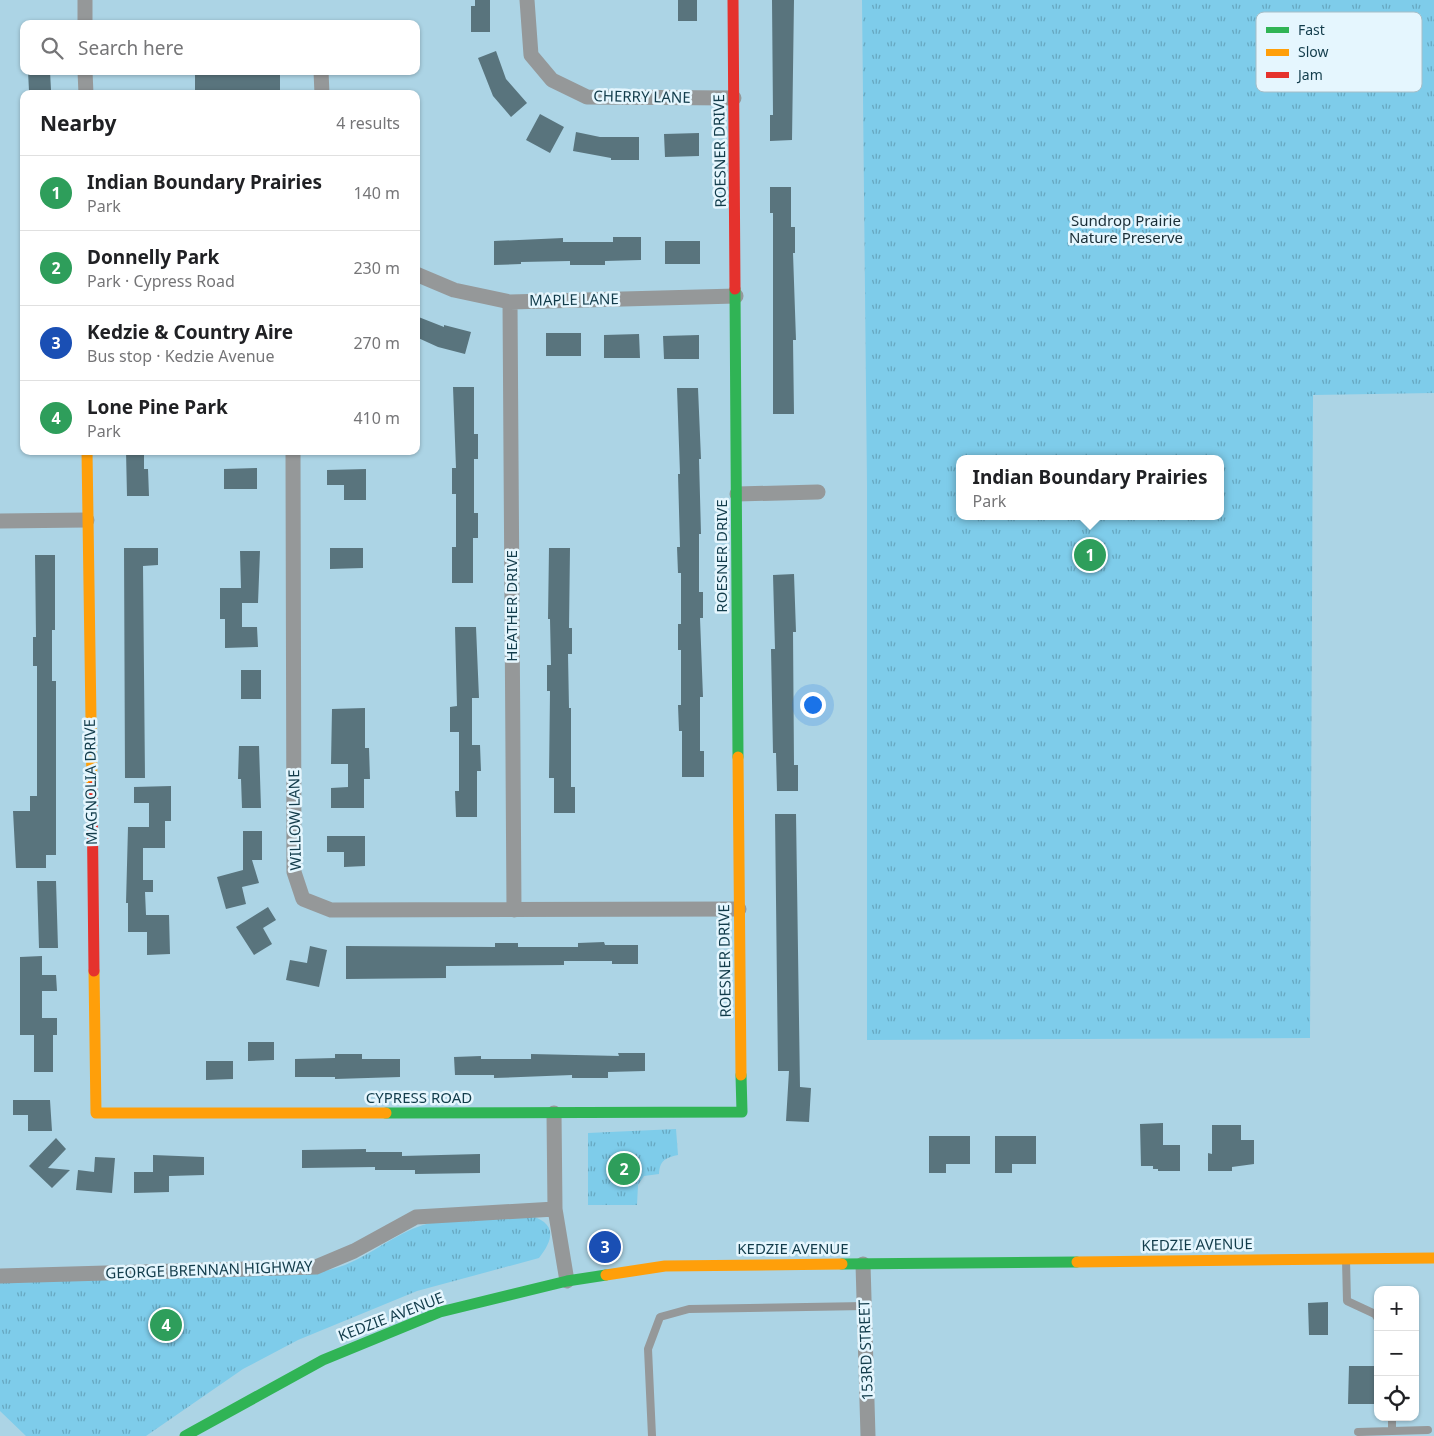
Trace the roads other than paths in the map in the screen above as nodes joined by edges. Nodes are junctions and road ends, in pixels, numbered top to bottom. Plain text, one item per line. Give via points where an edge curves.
1 (85, 0) edge
2 (527, 0) edge
3 (734, 0) edge
4 (85, 20) edge
5 (85, 75) edge
6 (322, 75) edge
7 (86, 90) edge
8 (322, 90) edge
9 (734, 98) junction
10 (420, 276) edge
11 (736, 296) junction
12 (510, 302) junction
13 (87, 455) edge
14 (293, 455) edge
15 (818, 492) dead end
16 (737, 494) junction
17 (87, 520) junction
18 (0, 522) edge
19 (739, 909) junction
20 (514, 910) junction
21 (742, 1112) joint
22 (96, 1113) joint
23 (554, 1113) junction
24 (555, 1208) junction
25 (1346, 1258) junction
26 (1434, 1258) edge
27 (863, 1264) junction
28 (0, 1276) edge
29 (567, 1281) junction
30 (865, 1306) junction
31 (1374, 1314) edge
32 (1392, 1421) edge
33 (1428, 1430) dead end
34 (1392, 1431) junction
35 (1358, 1432) dead end
36 (185, 1436) edge
37 (652, 1436) edge
38 (868, 1436) edge

1 - 4 street
2 - 9 street, CHERRY LANE via 531,55 552,80 587,97
3 - 9 street, ROESNER DRIVE
5 - 7 street
6 - 8 street
9 - 11 street, ROESNER DRIVE
10 - 12 street, MAPLE LANE via 454,290
11 - 12 street, MAPLE LANE
11 - 16 street, ROESNER DRIVE
12 - 20 street, HEATHER DRIVE
13 - 17 street, MAGNOLIA DRIVE
14 - 20 street, WILLOW LANE via 294,872 303,899 331,910
15 - 16 street
16 - 19 street, ROESNER DRIVE
17 - 18 street
17 - 22 street, MAGNOLIA DRIVE
19 - 20 street, WILLOW LANE
19 - 21 street, ROESNER DRIVE
21 - 23 street, CYPRESS ROAD
22 - 23 street, CYPRESS ROAD
23 - 24 street
24 - 28 street, GEORGE BRENNAN HIGHWAY via 416,1217 354,1251 316,1267
24 - 29 street
25 - 26 street, KEDZIE AVENUE
25 - 27 street, KEDZIE AVENUE
25 - 31 lane via 1347,1301
27 - 29 street, KEDZIE AVENUE via 665,1266
27 - 30 street, 153RD STREET
29 - 36 street, KEDZIE AVENUE via 440,1312 341,1352
30 - 37 lane via 689,1309 660,1317 648,1349
30 - 38 street, 153RD STREET
32 - 34 lane
33 - 34 lane
34 - 35 lane

